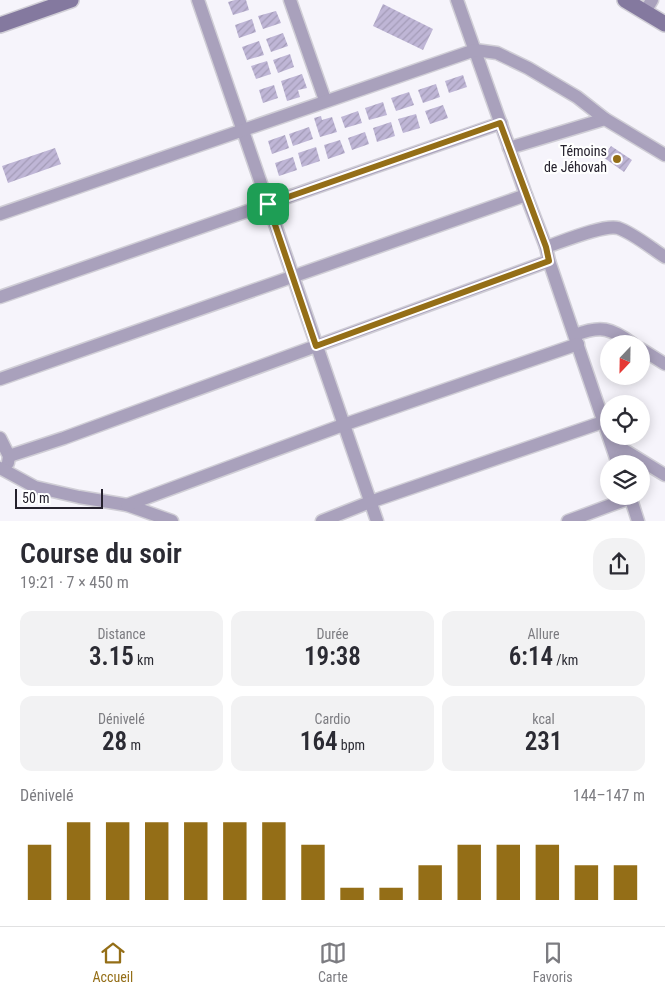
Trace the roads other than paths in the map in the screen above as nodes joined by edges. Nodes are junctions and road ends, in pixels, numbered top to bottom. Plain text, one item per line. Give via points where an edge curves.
1 (71, 0) edge
2 (198, 0) edge
3 (290, 0) edge
4 (457, 0) edge
5 (625, 0) edge
6 (648, 6) edge
7 (665, 24) edge
8 (0, 25) edge
9 (475, 50) junction
10 (325, 100) junction
11 (605, 119) junction
12 (500, 123) junction
13 (243, 130) junction
14 (509, 148) junction
15 (665, 155) edge
16 (526, 195) junction
17 (268, 204) junction
18 (0, 214) edge
19 (546, 247) junction
20 (665, 257) edge
21 (549, 261) junction
22 (292, 276) junction
23 (0, 297) edge
24 (620, 335) edge
25 (577, 339) junction
26 (316, 346) junction
27 (650, 355) edge
28 (665, 364) edge
29 (0, 379) edge
30 (600, 412) edge
31 (600, 423) edge
32 (343, 424) junction
33 (0, 438) edge
34 (615, 445) edge
35 (9, 456) junction
36 (3, 469) edge
37 (665, 475) edge
38 (370, 502) junction
39 (128, 505) junction
40 (609, 505) edge
41 (633, 505) edge
42 (172, 521) edge
43 (322, 521) edge
44 (377, 521) edge
45 (568, 521) edge
46 (638, 521) edge

1 - 8 street
2 - 13 street
3 - 10 street
4 - 9 street
5 - 6 street
6 - 7 street
9 - 10 street
9 - 11 street via 506,56 577,97
9 - 12 street
10 - 13 street
11 - 14 street
11 - 15 street
12 - 14 street
12 - 17 street
13 - 17 street
13 - 18 street
14 - 16 street
16 - 19 street
16 - 22 street
17 - 22 street
17 - 23 street
19 - 20 street via 610,227
19 - 21 street
21 - 25 street
21 - 26 street
22 - 26 street
22 - 29 street
24 - 25 street via 606,328 586,331
25 - 30 street
25 - 32 street
26 - 32 street
26 - 35 street
27 - 28 street
31 - 38 street
32 - 38 street
32 - 39 street
33 - 35 street
34 - 37 street
35 - 36 street
36 - 39 street via 35,487
38 - 43 street
38 - 44 street
39 - 42 street
40 - 45 street
41 - 46 street

